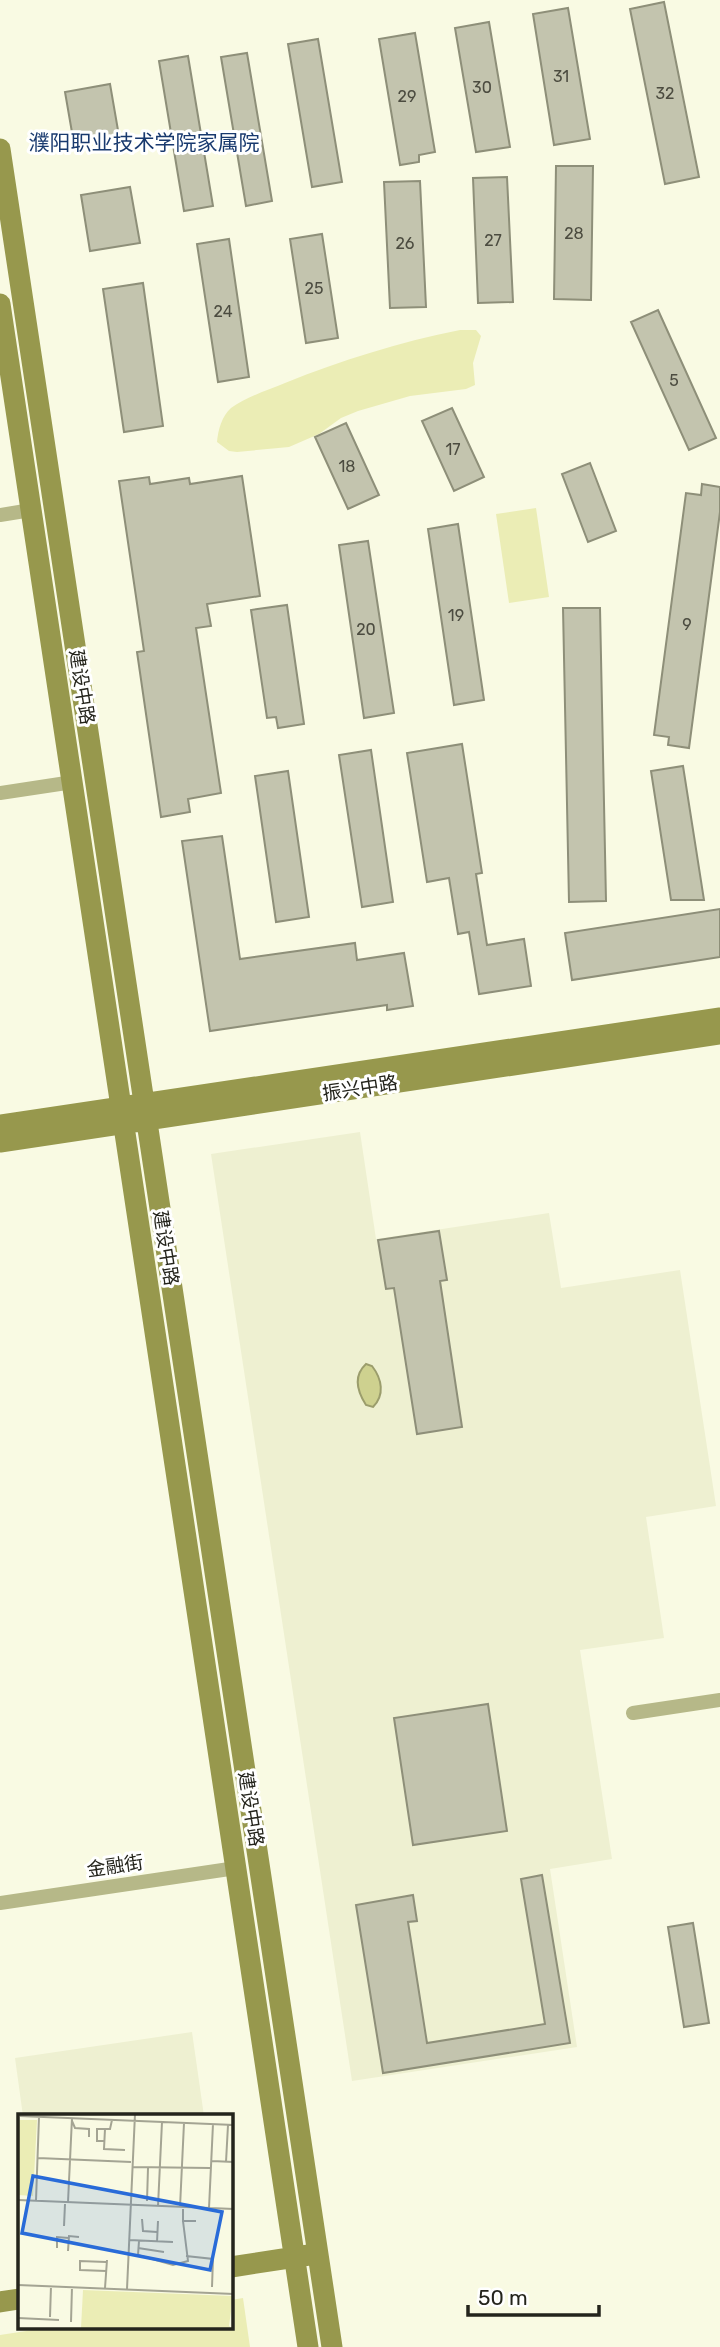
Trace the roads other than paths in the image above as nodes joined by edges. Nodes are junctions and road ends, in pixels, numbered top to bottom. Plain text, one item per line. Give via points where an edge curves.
1 (0, 149) edge
2 (0, 304) edge
3 (31, 510) junction
4 (0, 515) edge
5 (72, 782) junction
6 (0, 793) edge
7 (720, 1018) edge
8 (720, 1034) edge
9 (146, 1112) junction
10 (123, 1115) junction
11 (0, 1125) edge
12 (0, 1142) edge
13 (720, 1700) edge
14 (633, 1713) dead end
15 (236, 1868) junction
16 (0, 1903) edge
17 (318, 2254) junction
18 (295, 2257) junction
19 (233, 2267) edge
20 (18, 2299) edge
21 (0, 2302) edge
22 (308, 2347) edge
23 (332, 2347) edge

1 - 9 main road, 建设中路
2 - 3 main road, 建设中路
3 - 4 street
3 - 5 main road, 建设中路
5 - 6 street
5 - 10 main road, 建设中路
7 - 9 main road, 振兴中路
8 - 9 main road, 振兴中路
9 - 10 main road, 振兴中路
9 - 17 main road, 建设中路
10 - 11 main road, 振兴中路
10 - 12 main road, 振兴中路
10 - 15 main road, 建设中路
13 - 14 street
15 - 16 street, 金融街
15 - 18 main road, 建设中路
17 - 18 main road
17 - 23 main road, 建设中路
18 - 19 main road
18 - 22 main road, 建设中路
20 - 21 main road

